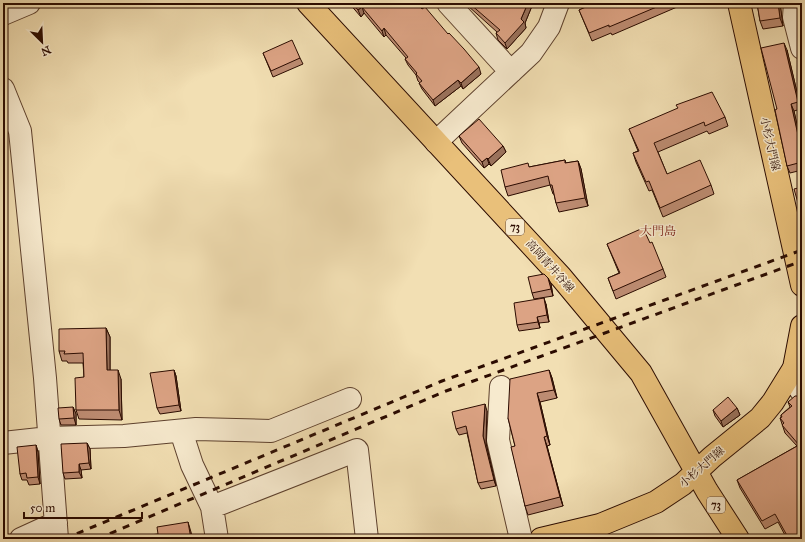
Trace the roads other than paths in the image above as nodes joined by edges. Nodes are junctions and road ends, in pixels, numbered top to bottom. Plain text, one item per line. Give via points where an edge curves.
1 (29, 3) edge
2 (308, 3) edge
3 (448, 3) edge
4 (558, 3) edge
5 (739, 3) edge
6 (795, 3) edge
7 (3, 14) edge
8 (802, 48) edge
9 (511, 72) junction
10 (3, 89) edge
11 (436, 142) junction
12 (802, 285) edge
13 (802, 326) edge
14 (798, 368) edge
15 (501, 387) dead end
16 (802, 392) edge
17 (350, 398) dead end
18 (181, 431) junction
19 (49, 438) junction
20 (3, 443) edge
21 (697, 471) junction
22 (212, 507) junction
23 (56, 531) edge
24 (21, 539) edge
25 (217, 539) edge
26 (367, 539) edge
27 (521, 539) edge
28 (547, 539) edge
29 (738, 539) edge

1 - 7 street
2 - 11 main road, 高岡青井谷線 / 73
3 - 9 street
4 - 9 street via 549,27 531,52
5 - 12 main road, 小杉大門線
6 - 8 street via 794,17
9 - 11 street
10 - 19 street via 20,131
11 - 21 main road, 高岡青井谷線 / 73 via 561,277 641,373
13 - 14 main road, 小杉大門線
14 - 16 street via 799,388
14 - 21 main road, 小杉大門線 via 760,418
15 - 27 street via 498,440
17 - 18 street via 271,431
18 - 19 street
18 - 22 street via 192,465
19 - 20 street
19 - 23 street
21 - 28 main road, 小杉大門線 via 656,502 600,525
21 - 29 main road, 高岡青井谷線 / 73
22 - 25 street
22 - 26 street via 357,450
23 - 24 street

